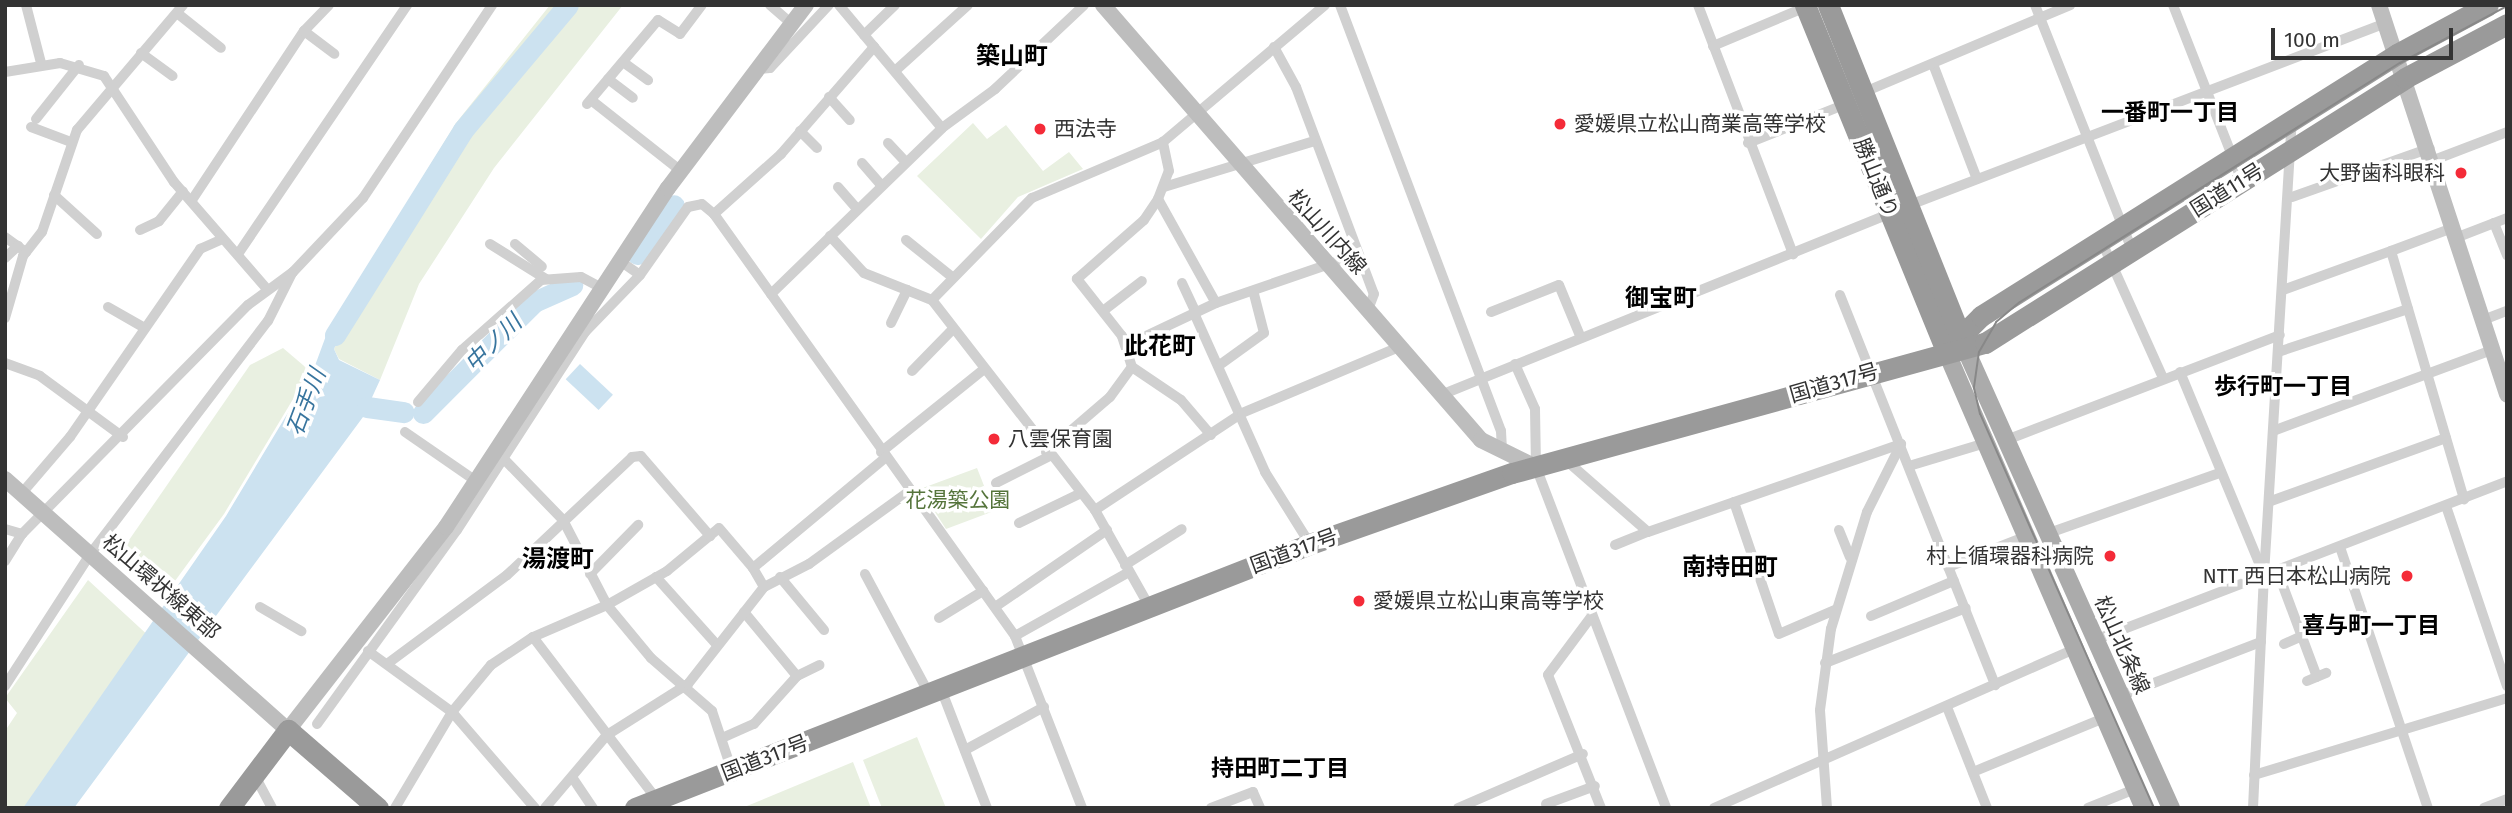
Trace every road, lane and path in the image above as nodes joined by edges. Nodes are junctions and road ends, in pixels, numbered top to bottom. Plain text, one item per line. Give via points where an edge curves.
1 (26, 5) edge
2 (329, 5) edge
3 (407, 5) edge
4 (492, 5) edge
5 (702, 5) edge
6 (770, 5) edge
7 (806, 5) edge
8 (829, 5) edge
9 (839, 5) edge
10 (895, 5) edge
11 (968, 5) edge
12 (1084, 5) edge
13 (1103, 5) edge
14 (1340, 5) edge
15 (1698, 5) edge
16 (1828, 5) edge
17 (2035, 5) edge
18 (2070, 5) edge
19 (2173, 5) edge
20 (2379, 5) edge
21 (2488, 5) edge
22 (1323, 6) edge
23 (1807, 6) edge
24 (180, 9) edge
25 (2040, 18) junction
26 (792, 23) junction
27 (2386, 23) junction
28 (2507, 24) edge
29 (304, 31) junction
30 (864, 35) junction
31 (1713, 46) junction
32 (874, 47) junction
33 (1273, 47) junction
34 (222, 48) dead end
35 (141, 53) junction
36 (334, 54) dead end
37 (2397, 54) junction
38 (623, 62) junction
39 (41, 63) junction
40 (1933, 64) junction
41 (79, 65) junction
42 (757, 69) junction
43 (895, 71) junction
44 (5, 72) edge
45 (173, 76) dead end
46 (2405, 78) junction
47 (608, 79) junction
48 (648, 80) dead end
49 (111, 87) junction
50 (2204, 90) junction
51 (829, 97) junction
52 (633, 98) dead end
53 (1855, 98) junction
54 (1192, 115) junction
55 (2292, 119) junction
56 (850, 120) dead end
57 (942, 128) junction
58 (800, 131) junction
59 (2507, 132) edge
60 (2085, 137) junction
61 (1314, 141) junction
62 (71, 142) junction
63 (1163, 142) junction
64 (888, 143) dead end
65 (1748, 143) junction
66 (817, 148) dead end
67 (2292, 149) junction
68 (2432, 154) junction
69 (2229, 159) junction
70 (906, 162) junction
71 (862, 163) dead end
72 (1239, 168) junction
73 (681, 171) junction
74 (1977, 179) junction
75 (2242, 181) junction
76 (881, 185) junction
77 (838, 187) dead end
78 (1164, 187) junction
79 (183, 191) junction
80 (54, 195) junction
81 (2292, 197) junction
82 (1158, 199) junction
83 (192, 200) junction
84 (857, 209) junction
85 (1898, 209) junction
86 (714, 214) junction
87 (2507, 218) edge
88 (2494, 223) junction
89 (2122, 226) junction
90 (140, 230) dead end
91 (2456, 232) junction
92 (97, 234) dead end
93 (830, 236) junction
94 (5, 237) edge
95 (222, 239) junction
96 (906, 240) dead end
97 (2101, 240) junction
98 (491, 244) dead end
99 (514, 244) dead end
100 (22, 249) junction
101 (2132, 250) junction
102 (2391, 251) junction
103 (237, 254) junction
104 (1358, 254) junction
105 (1793, 254) junction
106 (2507, 256) edge
107 (5, 258) edge
108 (620, 261) junction
109 (2111, 263) junction
110 (1329, 265) junction
111 (293, 272) junction
112 (640, 275) junction
113 (952, 277) junction
114 (550, 278) junction
115 (1142, 281) dead end
116 (1182, 284) dead end
117 (602, 288) junction
118 (267, 289) junction
119 (907, 290) junction
120 (2283, 290) junction
121 (771, 294) junction
122 (1254, 295) junction
123 (1840, 295) dead end
124 (932, 300) junction
125 (8, 301) edge
126 (1216, 303) junction
127 (108, 307) dead end
128 (2408, 309) junction
129 (1368, 310) junction
130 (1103, 311) junction
131 (2507, 311) edge
132 (1491, 312) dead end
133 (1195, 313) junction
134 (5, 318) edge
135 (2483, 320) junction
136 (891, 323) dead end
137 (143, 327) junction
138 (953, 329) junction
139 (2280, 335) junction
140 (1581, 338) junction
141 (1957, 344) junction
142 (1127, 345) junction
143 (1399, 347) junction
144 (2492, 349) junction
145 (2278, 352) junction
146 (5, 363) edge
147 (1221, 364) junction
148 (1515, 364) junction
149 (1132, 367) junction
150 (984, 370) junction
151 (912, 371) dead end
152 (1872, 372) junction
153 (2180, 372) junction
154 (2426, 372) junction
155 (1480, 378) junction
156 (2163, 379) junction
157 (2507, 394) edge
158 (1441, 395) junction
159 (418, 402) dead end
160 (88, 411) junction
161 (1242, 413) junction
162 (2273, 431) junction
163 (405, 432) dead end
164 (1211, 435) junction
165 (123, 437) junction
166 (2446, 438) junction
167 (2009, 439) junction
168 (1985, 443) junction
169 (1901, 444) junction
170 (1502, 452) junction
171 (884, 454) junction
172 (1048, 454) junction
173 (503, 458) junction
174 (1568, 462) junction
175 (1909, 466) junction
176 (1536, 467) junction
177 (2219, 473) junction
178 (5, 479) edge
179 (476, 481) junction
180 (2507, 481) edge
181 (996, 483) dead end
182 (911, 489) junction
183 (22, 493) junction
184 (1082, 493) junction
185 (2464, 499) junction
186 (2271, 501) junction
187 (1734, 502) junction
188 (2446, 506) junction
189 (1095, 510) junction
190 (45, 512) junction
191 (563, 520) junction
192 (1019, 523) dead end
193 (638, 525) dead end
194 (5, 529) edge
195 (1182, 529) dead end
196 (1107, 530) junction
197 (1839, 530) dead end
198 (1648, 532) junction
199 (2049, 533) junction
200 (22, 534) junction
201 (710, 536) junction
202 (2027, 537) junction
203 (1310, 544) junction
204 (1615, 545) dead end
205 (2340, 547) junction
206 (91, 553) junction
207 (1850, 557) junction
208 (5, 561) edge
209 (1948, 567) junction
210 (753, 568) junction
211 (1127, 569) junction
212 (2277, 570) junction
213 (590, 574) junction
214 (865, 574) dead end
215 (2264, 575) junction
216 (656, 577) junction
217 (780, 577) junction
218 (1954, 581) junction
219 (764, 587) junction
220 (983, 591) junction
221 (607, 605) junction
222 (1149, 606) junction
223 (260, 607) dead end
224 (995, 607) junction
225 (1966, 608) junction
226 (1835, 610) junction
227 (744, 612) junction
228 (1871, 616) dead end
229 (1591, 617) junction
230 (939, 618) dead end
231 (824, 630) dead end
232 (301, 631) dead end
233 (533, 637) junction
234 (2300, 637) junction
235 (2095, 640) junction
236 (2261, 642) junction
237 (2284, 644) dead end
238 (717, 645) junction
239 (1020, 645) junction
240 (2074, 649) junction
241 (368, 651) junction
242 (1825, 663) junction
243 (387, 664) junction
244 (820, 665) dead end
245 (797, 677) junction
246 (2317, 677) dead end
247 (688, 684) junction
248 (1995, 685) junction
249 (5, 686) edge
250 (2507, 686) edge
251 (935, 691) junction
252 (2120, 696) junction
253 (2507, 698) edge
254 (1044, 707) junction
255 (1947, 707) junction
256 (452, 712) junction
257 (2105, 719) junction
258 (317, 724) dead end
259 (2404, 729) junction
260 (288, 730) junction
261 (607, 736) junction
262 (722, 738) junction
263 (965, 750) junction
264 (1583, 754) junction
265 (1821, 758) junction
266 (732, 771) junction
267 (1973, 772) junction
268 (254, 774) junction
269 (2254, 775) junction
270 (573, 780) junction
271 (1595, 786) junction
272 (2135, 789) junction
273 (2507, 799) edge
274 (657, 800) junction
275 (1546, 804) dead end
276 (229, 808) edge
277 (272, 808) edge
278 (378, 808) edge
279 (395, 808) edge
280 (535, 808) edge
281 (545, 808) edge
282 (593, 808) edge
283 (635, 808) edge
284 (987, 808) edge
285 (1082, 808) edge
286 (1211, 808) edge
287 (1259, 808) edge
288 (1458, 808) edge
289 (1601, 808) edge
290 (1666, 808) edge
291 (1714, 808) edge
292 (1827, 808) edge
293 (1987, 808) edge
294 (2088, 808) edge
295 (2144, 808) edge
296 (2171, 808) edge
297 (2253, 808) edge
298 (2428, 808) edge
299 (2484, 808) edge

1 - 39 street
2 - 29 street
3 - 103 street
4 - 111 street via 363,198
5 - 38 street via 680,34 658,20
6 - 26 street
7 - 26 street
8 - 42 street via 770,68
9 - 30 street
10 - 30 street
11 - 43 street
12 - 57 street via 995,89
13 - 54 street, 松山川内線
14 - 155 street
15 - 31 street
16 - 53 highway, 勝山通り
17 - 25 street
18 - 25 street
19 - 50 street
20 - 27 street
21 - 37 highway, 国道11号
22 - 33 street
23 - 31 street
23 - 53 highway, 勝山通り
24 - 34 street
24 - 35 street
25 - 40 street
25 - 60 street
26 - 42 street
27 - 37 street
27 - 50 street
28 - 46 highway, 国道11号
29 - 36 street
29 - 83 street
30 - 32 street
31 - 65 street
32 - 43 street
32 - 51 street
33 - 54 street
33 - 61 street
35 - 45 street
35 - 49 street
37 - 46 street
37 - 55 highway, 国道11号
38 - 47 street
38 - 48 street
39 - 41 street
39 - 44 street
40 - 53 street
40 - 74 street
41 - 49 street
41 - 62 street via 34,123
42 - 73 street
43 - 57 street
46 - 67 highway, 国道11号
46 - 68 street
47 - 52 street
47 - 73 street via 589,102
49 - 62 street
49 - 79 street
50 - 60 street
50 - 69 street
51 - 56 street
51 - 58 street
53 - 65 street
53 - 85 highway, 勝山通り
54 - 63 street
54 - 72 street, 松山川内線
55 - 67 street
55 - 69 highway, 国道11号
57 - 70 street
58 - 66 street
58 - 86 street
59 - 68 street
60 - 74 street
60 - 89 street
61 - 72 street
61 - 104 street
62 - 80 street
63 - 78 street
63 - 113 street via 1032,198
64 - 70 street
65 - 105 street
67 - 75 highway, 国道11号
67 - 81 street
68 - 81 street
68 - 91 street
69 - 75 street
69 - 89 highway, 国道11号
70 - 76 street
71 - 76 street
72 - 78 street
72 - 110 street, 松山川内線
73 - 108 street
74 - 85 street
75 - 101 highway, 国道11号
76 - 84 street
77 - 84 street
78 - 82 street
79 - 83 street
79 - 90 street via 159,221
80 - 92 street
80 - 100 street via 42,232
81 - 120 street
82 - 126 street
82 - 130 street via 1144,220 1077,279
83 - 95 street
84 - 93 street
85 - 105 street
85 - 141 highway, 勝山通り
86 - 112 street via 702,204 688,206
86 - 121 street
87 - 88 street
88 - 91 street
88 - 106 street
89 - 97 highway, 国道11号
89 - 101 street
91 - 102 street
91 - 135 street
93 - 119 street via 864,273
93 - 121 street
94 - 100 street
95 - 103 street
95 - 137 street via 200,248
96 - 113 street
97 - 109 street
97 - 141 highway, 国道11号
98 - 114 street
99 - 114 street
100 - 107 street
100 - 125 street
101 - 109 highway, 国道11号
102 - 120 street
102 - 128 street
103 - 118 street
104 - 110 street
104 - 129 street via 1374,294
105 - 140 street
108 - 112 street
108 - 117 street
109 - 141 highway, 国道11号 via 2001,335
109 - 156 street
110 - 122 street
110 - 129 street, 松山川内線
111 - 118 street
111 - 206 street via 260,331
112 - 173 street via 585,332
113 - 124 street
114 - 117 street via 581,277
114 - 159 street via 462,350
115 - 130 street
116 - 133 street
117 - 179 street
118 - 165 street
119 - 124 street
119 - 136 street
120 - 139 street
121 - 171 street
122 - 126 street
122 - 147 street via 1264,333
123 - 152 street
124 - 138 street
125 - 134 street
126 - 133 street
127 - 137 street
128 - 145 street
128 - 154 street
129 - 143 street, 松山川内線
130 - 142 street
131 - 135 street
132 - 140 street via 1559,285
133 - 142 street
133 - 147 street
135 - 144 street
137 - 160 street
138 - 150 street
138 - 151 street
139 - 145 street
139 - 153 street
140 - 148 street
141 - 152 highway, 国道317号
141 - 167 main road, 松山北条線
141 - 168 main road, 松山北条線
142 - 149 street
143 - 158 street, 松山川内線
143 - 161 street
144 - 154 street
144 - 157 street
145 - 162 street
146 - 160 street via 40,376
147 - 161 street
148 - 155 street
148 - 176 street via 1535,409
149 - 164 street via 1181,400
149 - 172 street via 1110,397
150 - 171 street
150 - 172 street
152 - 169 street
152 - 174 highway, 国道317号
153 - 156 street
153 - 177 street
154 - 162 street
154 - 166 street
155 - 158 street
155 - 170 street
156 - 167 street
158 - 170 street, 松山川内線 via 1481,440
160 - 165 street
160 - 183 street
161 - 164 street
161 - 203 street via 1265,472
162 - 186 street
163 - 179 street
164 - 189 street
165 - 190 street
166 - 185 street
166 - 186 street
167 - 199 main road, 松山北条線
168 - 175 street
168 - 202 main road, 松山北条線
169 - 175 street
169 - 187 street
169 - 207 street
170 - 176 street, 松山川内線
171 - 182 street
171 - 210 street
172 - 181 street
172 - 184 street
173 - 191 street
173 - 241 street
174 - 176 highway, 国道317号
174 - 198 street
175 - 209 street
176 - 203 highway, 国道317号
176 - 229 street
177 - 199 street
177 - 215 street
178 - 183 street, 松山環状線東部
179 - 260 street
180 - 185 street
182 - 217 street via 809,564
182 - 220 street
183 - 190 street, 松山環状線東部
184 - 189 street
184 - 192 street
185 - 188 street
186 - 215 street
187 - 198 street
187 - 226 street via 1779,634
188 - 205 street
188 - 250 street
189 - 196 street
190 - 200 street
190 - 206 street, 松山環状線東部
191 - 201 street via 640,456
191 - 213 street
191 - 243 street via 507,575
193 - 213 street
194 - 200 street
195 - 211 street
196 - 211 street
196 - 224 street
197 - 207 street
198 - 204 street
199 - 235 main road, 松山北条線
200 - 208 street
201 - 210 street via 719,528
201 - 216 street
202 - 209 street
202 - 240 main road, 松山北条線
203 - 222 highway, 国道317号
205 - 212 street
205 - 259 street
206 - 249 street
206 - 260 street, 松山環状線東部
207 - 226 street
209 - 218 street
210 - 219 street
211 - 222 street
211 - 239 street
212 - 215 street
212 - 234 street
213 - 221 street
214 - 251 street
215 - 235 street
215 - 236 street
216 - 221 street
216 - 238 street
217 - 219 street
217 - 231 street
218 - 225 street
218 - 228 street
219 - 227 street
220 - 224 street
220 - 230 street
221 - 233 street
221 - 247 street via 650,658
222 - 239 highway, 国道317号
223 - 232 street
224 - 239 street
225 - 242 street
225 - 248 street
226 - 242 street
227 - 238 street
227 - 245 street
229 - 264 street via 1548,675
229 - 290 street
233 - 256 street via 491,665
233 - 261 street
234 - 237 street
234 - 246 street
235 - 252 main road, 松山北条線
236 - 252 street
236 - 269 street
238 - 247 street
239 - 251 highway, 国道317号
239 - 254 street
240 - 248 street
240 - 257 main road, 松山北条線
241 - 243 street
241 - 258 street
242 - 265 street
243 - 256 street
244 - 245 street
245 - 262 street via 754,724
247 - 261 street
247 - 262 street via 712,710
248 - 255 street
251 - 263 street
251 - 266 highway, 国道317号
252 - 296 main road, 松山北条線
253 - 259 street
254 - 263 street
254 - 285 street
255 - 265 street
255 - 267 street
256 - 279 street
256 - 280 street
257 - 267 street
257 - 272 main road, 松山北条線
259 - 269 street
259 - 298 street
260 - 268 highway
260 - 278 highway
261 - 270 street
261 - 274 street
262 - 266 street
263 - 284 street
264 - 271 street
264 - 288 street
265 - 291 street
265 - 292 street
266 - 274 highway, 国道317号
267 - 293 street
268 - 276 highway
268 - 277 street
269 - 297 street
270 - 281 street
270 - 282 street
271 - 275 street
271 - 289 street
272 - 294 street
272 - 295 main road, 松山北条線
273 - 299 street
274 - 283 highway, 国道317号
286 - 287 street via 1253,792

